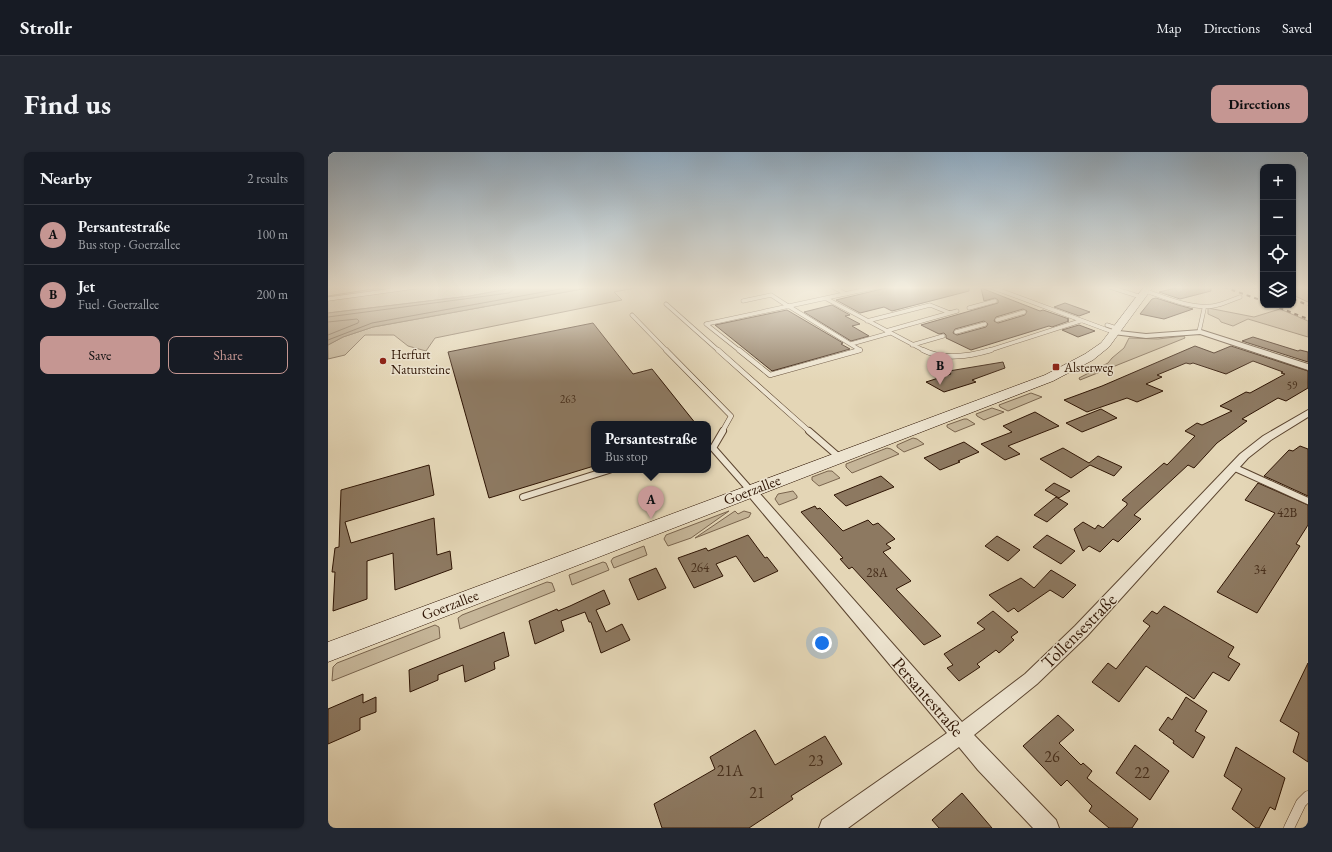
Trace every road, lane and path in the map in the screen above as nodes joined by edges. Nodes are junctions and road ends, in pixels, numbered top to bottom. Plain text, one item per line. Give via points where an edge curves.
1 (635, 319) edge
2 (682, 319) edge
3 (731, 319) edge
4 (809, 319) edge
5 (863, 319) edge
6 (877, 319) edge
7 (932, 319) edge
8 (1002, 319) edge
9 (1073, 319) edge
10 (1121, 319) edge
11 (1202, 319) edge
12 (997, 320) dead end
13 (867, 321) junction
14 (1080, 321) junction
15 (985, 324) dead end
16 (1112, 329) junction
17 (888, 332) junction
18 (956, 332) dead end
19 (1199, 332) junction
20 (943, 336) dead end
21 (851, 344) junction
22 (912, 345) junction
23 (1308, 367) edge
24 (1308, 413) edge
25 (711, 448) edge
26 (839, 457) junction
27 (1233, 467) junction
28 (599, 473) edge
29 (750, 490) junction
30 (523, 497) dead end
31 (1308, 501) edge
32 (328, 652) edge
33 (960, 734) junction
34 (1308, 796) edge
35 (830, 828) edge
36 (1048, 828) edge
37 (1289, 828) edge

1 - 25 lane via 731,416
2 - 26 lane
3 - 21 lane via 706,324 770,375 860,350
4 - 21 lane
5 - 13 lane
6 - 13 lane
7 - 17 lane
8 - 12 lane
9 - 14 lane
10 - 16 main road, Goerzallee
11 - 19 lane
13 - 17 lane
14 - 16 lane
14 - 22 lane via 971,355 935,355
15 - 18 lane
16 - 19 street via 1146,336
16 - 26 main road, Goerzallee via 1105,345 1090,357 1049,378
17 - 21 lane
17 - 22 lane
19 - 23 street via 1212,334
20 - 22 lane
24 - 27 street, Tollensestraße via 1258,444
25 - 29 lane
26 - 29 main road, Goerzallee
27 - 31 lane
27 - 33 street, Tollensestraße via 1068,645 1031,679
28 - 30 lane
29 - 32 main road, Goerzallee
29 - 33 street, Persantestraße
33 - 35 street, Tollensestraße
33 - 36 street, Persantestraße
34 - 37 lane via 1301,803

